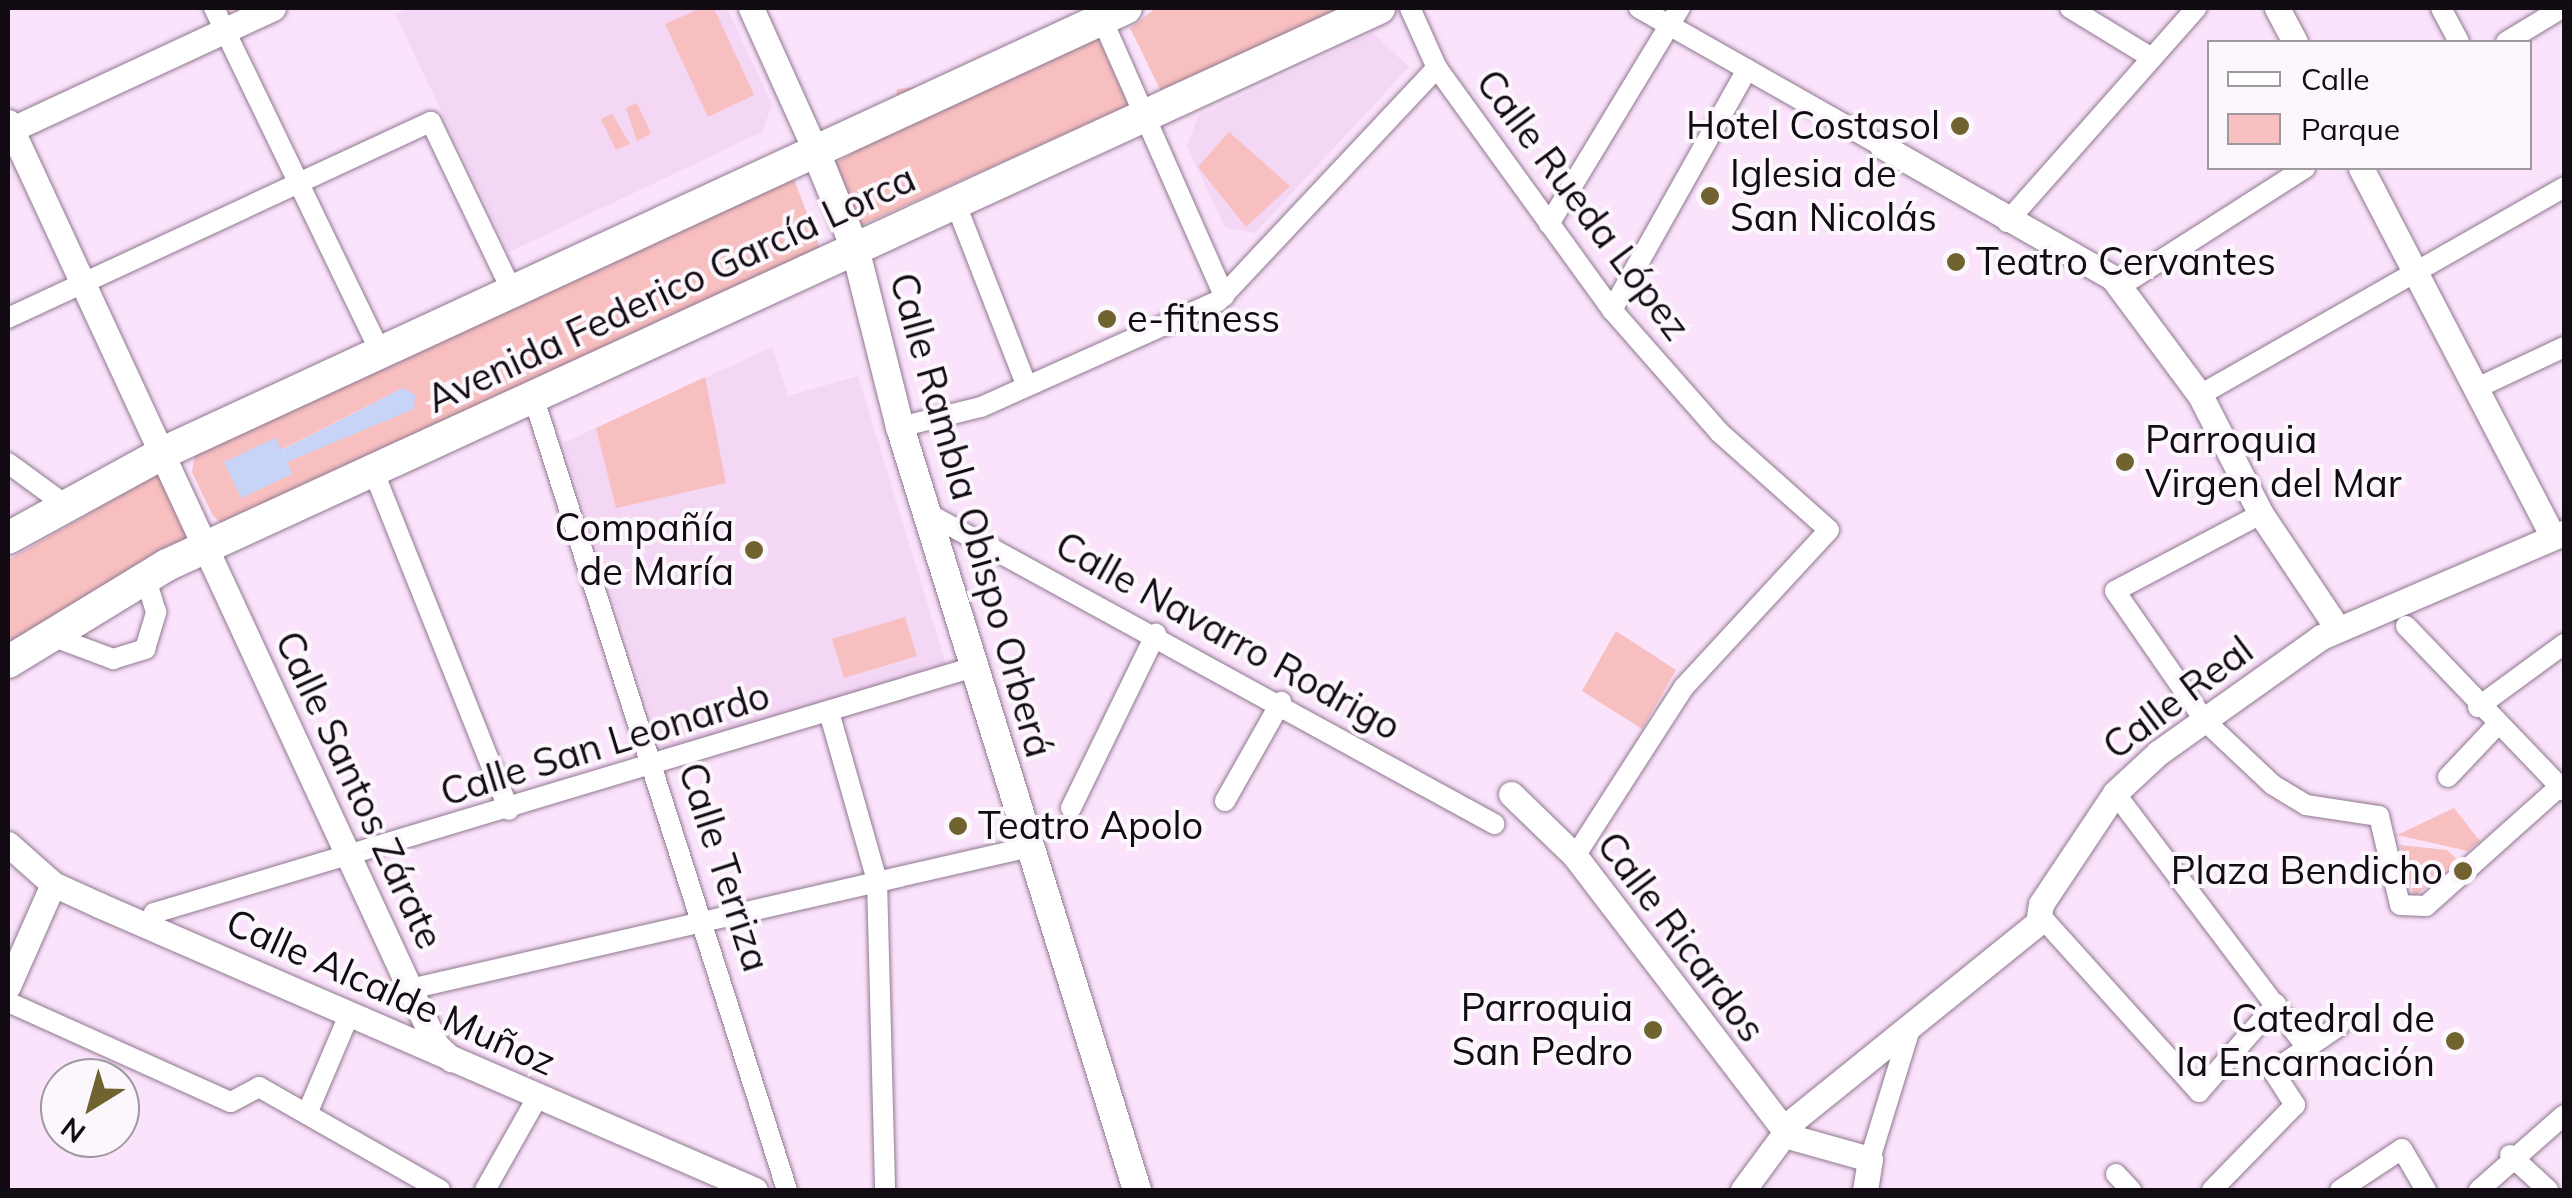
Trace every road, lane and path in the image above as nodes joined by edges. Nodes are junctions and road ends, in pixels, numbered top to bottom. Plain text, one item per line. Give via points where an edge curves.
1 (273, 8) edge
2 (752, 8) edge
3 (1379, 8) edge
4 (1410, 8) edge
5 (1639, 8) edge
6 (2070, 8) edge
7 (2196, 8) edge
8 (2276, 8) edge
9 (2440, 8) edge
10 (2562, 8) edge
11 (1108, 11) edge
12 (1675, 16) edge
13 (219, 19) edge
14 (2294, 40) edge
15 (2458, 40) edge
16 (2509, 40) edge
17 (2152, 58) junction
18 (1437, 68) junction
19 (1746, 69) junction
20 (1145, 114) junction
21 (9, 127) edge
22 (1882, 146) joint
23 (815, 150) junction
24 (2302, 170) edge
25 (2361, 170) edge
26 (298, 183) junction
27 (2564, 187) edge
28 (955, 202) junction
29 (2007, 222) junction
30 (1550, 224) junction
31 (854, 248) junction
32 (1247, 272) junction
33 (2414, 272) junction
34 (1216, 274) junction
35 (83, 283) junction
36 (2119, 287) junction
37 (512, 291) junction
38 (1224, 296) junction
39 (1612, 310) junction
40 (8, 318) edge
41 (2564, 347) edge
42 (380, 352) junction
43 (1026, 384) junction
44 (2477, 388) junction
45 (2200, 395) junction
46 (534, 396) junction
47 (900, 428) junction
48 (169, 450) junction
49 (8, 463) edge
50 (373, 470) junction
51 (64, 504) junction
52 (926, 513) junction
53 (2261, 514) junction
54 (2559, 535) edge
55 (8, 538) edge
56 (213, 544) junction
57 (145, 576) junction
58 (2406, 626) dead end
59 (2338, 629) junction
60 (46, 634) junction
61 (1156, 634) junction
62 (2557, 649) edge
63 (8, 662) edge
64 (974, 666) junction
65 (2564, 672) edge
66 (1281, 702) junction
67 (2478, 707) junction
68 (830, 712) junction
69 (2205, 721) junction
70 (2496, 726) junction
71 (2564, 760) edge
72 (655, 766) junction
73 (2448, 777) dead end
74 (2557, 785) edge
75 (2115, 793) junction
76 (1511, 794) dead end
77 (1226, 801) dead end
78 (1072, 808) dead end
79 (509, 810) junction
80 (1494, 824) dead end
81 (8, 844) edge
82 (1030, 846) junction
83 (1575, 856) junction
84 (350, 857) junction
85 (877, 880) junction
86 (53, 884) junction
87 (2038, 913) junction
88 (704, 918) junction
89 (153, 928) junction
90 (8, 986) edge
91 (410, 989) junction
92 (8, 1002) edge
93 (2276, 1004) junction
94 (349, 1016) junction
95 (2339, 1026) dead end
96 (1914, 1027) junction
97 (425, 1039) junction
98 (2304, 1044) junction
99 (451, 1059) joint
100 (536, 1098) junction
101 (309, 1110) junction
102 (2564, 1115) edge
103 (1785, 1133) junction
104 (2510, 1155) junction
105 (1870, 1159) junction
106 (2116, 1174) dead end
107 (2344, 1186) edge
108 (440, 1190) edge
109 (485, 1190) edge
110 (755, 1190) edge
111 (787, 1190) edge
112 (886, 1190) edge
113 (1137, 1190) edge
114 (1743, 1190) edge
115 (1865, 1190) edge
116 (2131, 1190) edge
117 (2212, 1190) edge
118 (2426, 1190) edge
119 (2479, 1190) edge
120 (2548, 1190) edge

1 - 13 street
2 - 23 street
3 - 20 main road, Avenida Federico García Lorca
4 - 18 street, Calle Rueda López
5 - 12 street
6 - 17 street
7 - 17 street
8 - 14 street
9 - 15 street
10 - 16 street
11 - 20 street
11 - 23 main road, Avenida Federico García Lorca
12 - 19 street
12 - 30 street
13 - 21 street
13 - 26 street
17 - 29 street
18 - 30 street, Calle Rueda López
18 - 32 street
19 - 22 street
19 - 39 street
20 - 28 main road, Avenida Federico García Lorca
20 - 34 street
21 - 35 street, Calle Santos Zárate
22 - 29 street
23 - 31 main road, Calle Rambla Obispo Orberá
23 - 37 main road, Avenida Federico García Lorca
24 - 36 street
25 - 33 street
26 - 35 street
26 - 37 street via 431,122
26 - 42 street
27 - 33 street
28 - 31 main road, Avenida Federico García Lorca
28 - 43 street
29 - 36 street
30 - 39 street, Calle Rueda López
31 - 46 main road, Avenida Federico García Lorca
31 - 47 main road, Calle Rambla Obispo Orberá
32 - 34 street
32 - 38 street
33 - 44 street
33 - 45 street
34 - 38 street
35 - 40 street
35 - 48 street, Calle Santos Zárate
36 - 45 street
37 - 42 main road, Avenida Federico García Lorca
38 - 43 street
39 - 83 street, Calle Rueda López via 1719,432 1829,530 1684,688
41 - 44 street
42 - 48 main road, Avenida Federico García Lorca
43 - 47 street via 981,407
44 - 54 street
45 - 53 street
46 - 50 main road, Avenida Federico García Lorca
46 - 72 street, Calle Terriza
47 - 52 main road, Calle Rambla Obispo Orberá
48 - 51 main road, Avenida Federico García Lorca
48 - 56 street, Calle Santos Zárate
49 - 51 street
50 - 56 main road, Avenida Federico García Lorca
50 - 79 street
51 - 55 main road, Avenida Federico García Lorca
52 - 61 street, Calle Navarro Rodrigo
52 - 64 main road, Calle Rambla Obispo Orberá
53 - 59 street
53 - 69 street via 2115,591
54 - 59 street, Calle Real
56 - 57 main road, Avenida Federico García Lorca
56 - 84 street, Calle Santos Zárate
57 - 60 main road, Avenida Federico García Lorca
57 - 60 street via 156,612 145,649 113,658
58 - 67 street
59 - 69 street, Calle Real
60 - 63 main road, Avenida Federico García Lorca
61 - 66 street, Calle Navarro Rodrigo
61 - 78 street
62 - 65 street
62 - 67 street
64 - 68 street, Calle San Leonardo
64 - 82 main road, Calle Rambla Obispo Orberá
66 - 77 street
66 - 80 street, Calle Navarro Rodrigo
67 - 70 street
68 - 72 street, Calle San Leonardo
68 - 85 street
69 - 74 street via 2306,805 2379,816 2396,898 2408,909 2426,906 2500,845
69 - 75 street, Calle Real
70 - 73 street
70 - 74 street
71 - 74 street
72 - 79 street, Calle San Leonardo
72 - 88 street, Calle Terriza
75 - 87 street, Calle Real
75 - 93 street
76 - 83 street, Calle Ricardos
79 - 84 street, Calle San Leonardo
81 - 86 street, Calle Alcalde Muñoz
82 - 85 street
82 - 113 main road, Calle Rambla Obispo Orberá
83 - 103 street, Calle Ricardos
84 - 89 street, Calle San Leonardo via 154,913
84 - 91 street, Calle Santos Zárate
85 - 88 street
85 - 112 street
86 - 89 street, Calle Alcalde Muñoz
86 - 90 street
87 - 93 street via 2199,1092
87 - 96 street, Calle Real via 2038,923
88 - 91 street
88 - 111 street, Calle Terriza
89 - 94 street, Calle Alcalde Muñoz
91 - 97 street, Calle Santos Zárate
92 - 101 street via 183,1088 231,1102 253,1086
93 - 98 street
94 - 97 street, Calle Alcalde Muñoz
94 - 101 street
95 - 98 street
96 - 103 street, Calle Real via 1854,1066
96 - 105 street
97 - 99 street, Calle Santos Zárate
98 - 117 street via 2273,1071 2295,1105
99 - 100 street, Calle Alcalde Muñoz
100 - 109 street
100 - 110 street, Calle Alcalde Muñoz
101 - 108 street
102 - 104 street
103 - 105 street
103 - 114 street, Calle Real
104 - 119 street
104 - 120 street
105 - 115 street
106 - 116 street
107 - 118 street via 2402,1149

